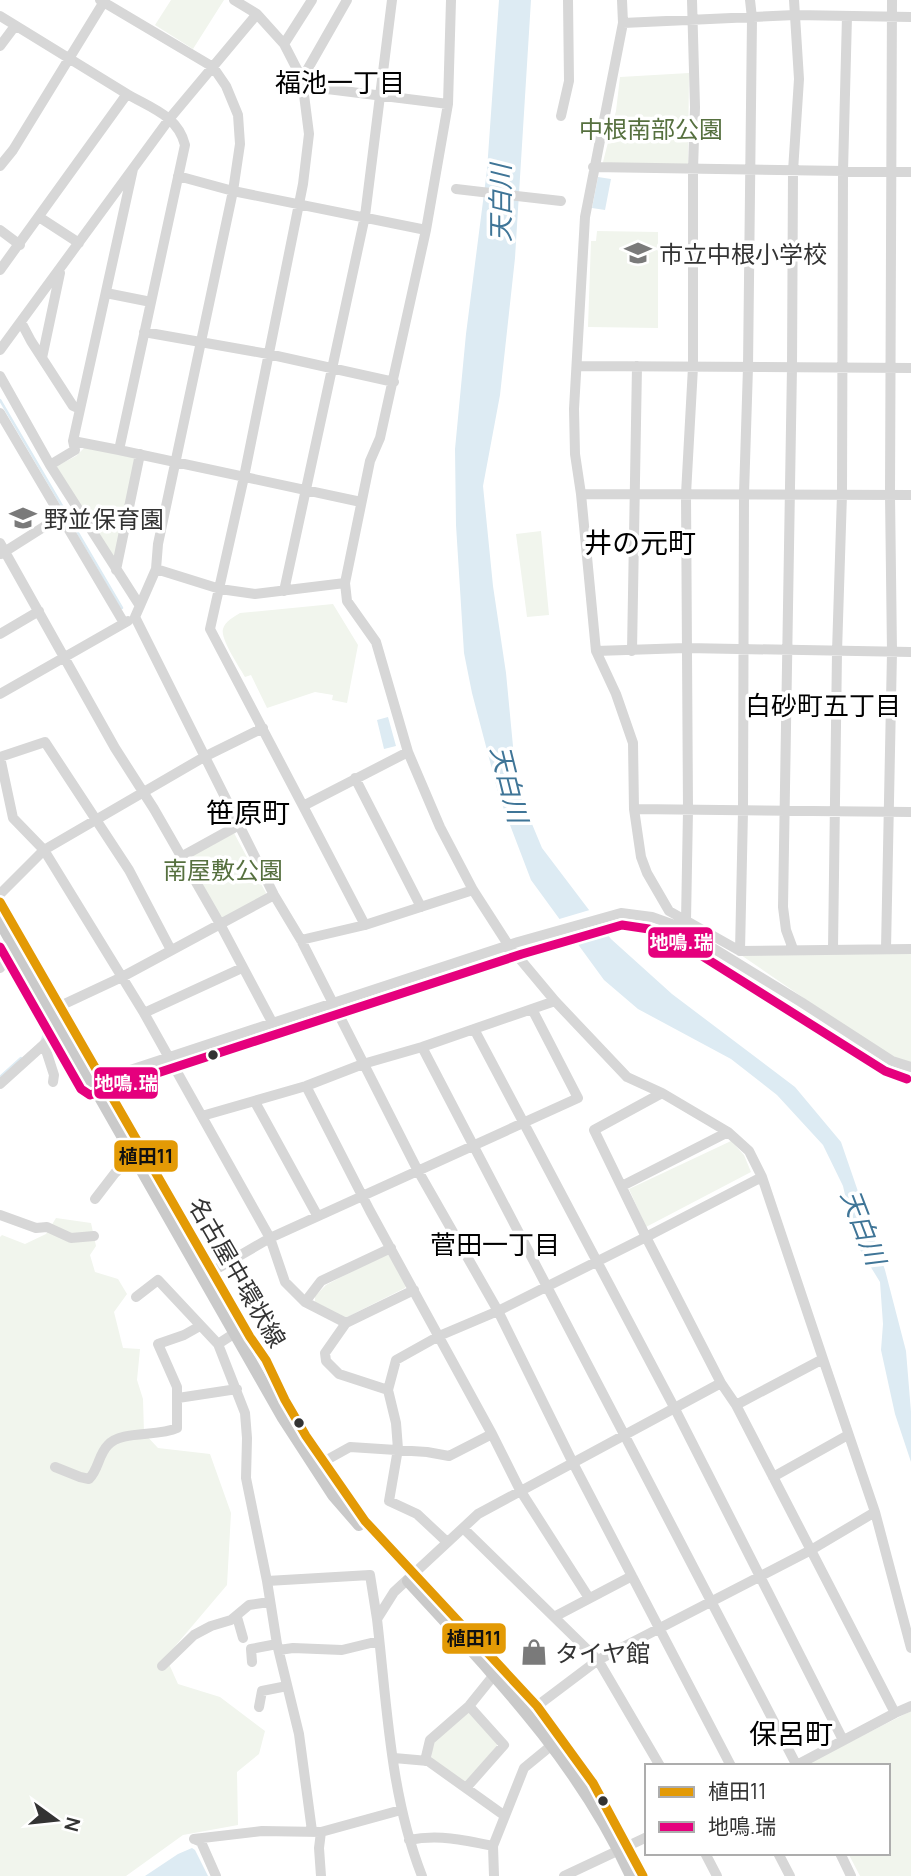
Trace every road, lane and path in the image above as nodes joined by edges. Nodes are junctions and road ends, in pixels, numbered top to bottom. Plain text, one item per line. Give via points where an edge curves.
1 (234, 0) edge
2 (312, 0) edge
3 (347, 0) edge
4 (392, 0) edge
5 (451, 0) edge
6 (568, 0) edge
7 (622, 0) edge
8 (692, 0) edge
9 (750, 0) edge
10 (794, 0) edge
11 (892, 0) edge
12 (103, 1) edge
13 (254, 8) edge
14 (795, 15) junction
15 (0, 16) edge
16 (847, 16) junction
17 (892, 17) junction
18 (911, 17) edge
19 (752, 18) junction
20 (694, 22) junction
21 (623, 23) junction
22 (15, 26) junction
23 (284, 44) junction
24 (0, 46) edge
25 (70, 59) junction
26 (213, 67) junction
27 (303, 82) junction
28 (127, 94) junction
29 (379, 94) junction
30 (448, 104) junction
31 (561, 116) dead end
32 (170, 118) junction
33 (0, 166) edge
34 (593, 167) junction
35 (133, 169) junction
36 (693, 169) junction
37 (749, 170) junction
38 (793, 170) junction
39 (843, 171) junction
40 (891, 172) junction
41 (911, 172) edge
42 (178, 176) junction
43 (457, 189) dead end
44 (233, 191) junction
45 (559, 201) dead end
46 (299, 202) junction
47 (365, 216) junction
48 (39, 218) junction
49 (0, 230) edge
50 (426, 230) junction
51 (79, 243) junction
52 (20, 245) junction
53 (62, 266) junction
54 (0, 270) edge
55 (106, 293) junction
56 (151, 302) junction
57 (21, 322) junction
58 (144, 332) junction
59 (200, 343) junction
60 (0, 351) edge
61 (268, 355) junction
62 (42, 358) junction
63 (577, 366) junction
64 (637, 366) junction
65 (693, 367) junction
66 (748, 367) junction
67 (792, 367) junction
68 (842, 367) junction
69 (332, 368) junction
70 (891, 368) junction
71 (911, 368) edge
72 (0, 376) edge
73 (394, 382) junction
74 (80, 408) junction
75 (0, 413) edge
76 (73, 441) junction
77 (119, 450) junction
78 (140, 454) junction
79 (176, 463) junction
80 (50, 465) junction
81 (244, 477) junction
82 (306, 490) junction
83 (581, 494) junction
84 (634, 494) junction
85 (686, 494) junction
86 (744, 494) junction
87 (790, 494) junction
88 (842, 494) junction
89 (890, 495) junction
90 (911, 495) edge
91 (361, 502) junction
92 (61, 516) junction
93 (2, 549) edge
94 (156, 569) junction
95 (116, 570) junction
96 (345, 583) junction
97 (220, 589) junction
98 (284, 591) junction
99 (140, 606) junction
100 (39, 611) junction
101 (135, 617) junction
102 (124, 623) junction
103 (0, 634) edge
104 (686, 648) junction
105 (743, 649) junction
106 (596, 651) junction
107 (632, 651) junction
108 (787, 652) junction
109 (837, 652) junction
110 (892, 652) junction
111 (911, 652) edge
112 (65, 657) junction
113 (0, 694) edge
114 (263, 727) junction
115 (408, 752) junction
116 (0, 757) edge
117 (204, 757) junction
118 (355, 778) junction
119 (143, 791) junction
120 (303, 806) junction
121 (634, 809) junction
122 (688, 810) junction
123 (743, 811) junction
124 (785, 811) junction
125 (834, 811) junction
126 (891, 812) junction
127 (911, 812) edge
128 (95, 820) junction
129 (239, 825) junction
130 (44, 850) junction
131 (181, 857) junction
132 (473, 890) junction
133 (0, 894) edge
134 (274, 895) junction
135 (0, 902) edge
136 (421, 907) junction
137 (686, 921) junction
138 (0, 922) edge
139 (220, 924) junction
140 (365, 925) junction
141 (301, 940) junction
142 (514, 944) junction
143 (15, 947) junction
144 (793, 949) junction
145 (833, 949) junction
146 (886, 949) junction
147 (911, 949) edge
148 (170, 950) junction
149 (740, 951) junction
150 (0, 968) edge
151 (242, 968) junction
152 (122, 977) junction
153 (555, 1001) junction
154 (333, 1003) junction
155 (60, 1006) junction
156 (533, 1009) junction
157 (144, 1013) junction
158 (272, 1022) junction
159 (61, 1029) junction
160 (474, 1029) junction
161 (44, 1044) junction
162 (422, 1047) junction
163 (170, 1057) junction
164 (363, 1064) junction
165 (911, 1067) edge
166 (97, 1081) junction
167 (53, 1082) dead end
168 (0, 1084) edge
169 (306, 1086) junction
170 (662, 1093) junction
171 (255, 1102) junction
172 (202, 1116) junction
173 (522, 1122) junction
174 (728, 1132) junction
175 (471, 1144) junction
176 (133, 1156) junction
177 (417, 1169) junction
178 (762, 1177) junction
179 (622, 1186) junction
180 (363, 1195) junction
181 (95, 1199) dead end
182 (0, 1215) edge
183 (317, 1216) junction
184 (94, 1236) dead end
185 (646, 1237) junction
186 (270, 1238) junction
187 (391, 1248) junction
188 (598, 1261) junction
189 (213, 1271) junction
190 (545, 1286) junction
191 (414, 1290) junction
192 (135, 1297) dead end
193 (306, 1302) junction
194 (498, 1311) junction
195 (346, 1322) junction
196 (200, 1326) junction
197 (235, 1333) junction
198 (439, 1336) junction
199 (218, 1344) junction
200 (823, 1359) junction
201 (721, 1383) junction
202 (237, 1389) junction
203 (388, 1390) junction
204 (178, 1398) junction
205 (736, 1405) junction
206 (674, 1407) junction
207 (492, 1434) junction
208 (624, 1434) junction
209 (848, 1434) junction
210 (398, 1449) junction
211 (323, 1462) junction
212 (573, 1463) junction
213 (55, 1467) dead end
214 (773, 1477) junction
215 (520, 1490) junction
216 (875, 1512) junction
217 (463, 1528) junction
218 (447, 1542) junction
219 (811, 1550) junction
220 (761, 1575) junction
221 (632, 1576) junction
222 (410, 1577) junction
223 (267, 1581) junction
224 (589, 1598) junction
225 (711, 1601) junction
226 (269, 1602) junction
227 (554, 1617) junction
228 (237, 1618) junction
229 (377, 1619) junction
230 (659, 1628) junction
231 (243, 1638) dead end
232 (379, 1640) junction
233 (278, 1647) junction
234 (911, 1648) edge
235 (598, 1660) junction
236 (252, 1662) dead end
237 (163, 1666) dead end
238 (494, 1675) junction
239 (287, 1686) junction
240 (469, 1706) junction
241 (537, 1706) junction
242 (911, 1706) edge
243 (259, 1707) dead end
244 (895, 1713) junction
245 (843, 1740) junction
246 (552, 1745) junction
247 (394, 1758) junction
248 (425, 1761) junction
249 (659, 1764) edge
250 (730, 1764) edge
251 (795, 1764) edge
252 (798, 1764) edge
253 (466, 1788) junction
254 (401, 1810) junction
255 (505, 1816) junction
256 (317, 1831) junction
257 (645, 1838) edge
258 (410, 1840) junction
259 (493, 1846) junction
260 (623, 1847) junction
261 (706, 1855) edge
262 (779, 1855) edge
263 (841, 1855) edge
264 (216, 1876) edge
265 (321, 1876) edge
266 (422, 1876) edge
267 (495, 1876) edge
268 (564, 1876) edge
269 (631, 1876) edge
270 (642, 1876) edge
271 (717, 1876) edge
272 (790, 1876) edge
273 (851, 1876) edge

1 - 13 street
2 - 23 street
3 - 27 street
4 - 29 street
5 - 30 street
6 - 31 street via 569,81
7 - 21 street
8 - 20 street
9 - 19 street
10 - 14 street
11 - 17 street
12 - 25 street
12 - 26 street
13 - 23 street
13 - 26 street
14 - 16 street
14 - 19 street
14 - 38 street via 799,79
15 - 22 street
16 - 17 street
16 - 39 street
17 - 18 street
17 - 40 street
19 - 20 street
19 - 37 street
20 - 21 street
20 - 36 street
21 - 34 street
22 - 24 street
22 - 25 street
23 - 27 street
25 - 28 street
25 - 33 street
26 - 32 street
26 - 44 street via 238,116 240,144
27 - 29 street
27 - 46 street via 309,134
28 - 32 street
28 - 48 street
29 - 30 street
29 - 47 street
30 - 50 street
32 - 35 street
32 - 42 street via 182,130 185,145
34 - 36 street
34 - 63 street via 585,217
35 - 51 street
35 - 55 street
36 - 37 street
36 - 65 street
37 - 38 street
37 - 66 street
38 - 39 street
38 - 67 street
39 - 40 street
39 - 68 street
40 - 41 street
40 - 70 street
42 - 44 street
42 - 56 street
43 - 45 street
44 - 46 street
44 - 59 street
46 - 47 street
46 - 61 street
47 - 50 street
47 - 69 street
48 - 51 street
48 - 52 street
49 - 52 street
50 - 73 street
51 - 53 street
52 - 54 street
53 - 57 street
53 - 62 street
55 - 56 street
55 - 74 street
56 - 58 street
57 - 60 street
57 - 62 street
58 - 59 street
58 - 77 street
59 - 61 street
59 - 79 street
61 - 69 street
61 - 81 street
62 - 74 street via 73,406
63 - 64 street
63 - 83 street via 575,454
64 - 65 street
64 - 84 street
65 - 66 street
65 - 85 street
66 - 67 street
66 - 86 street
67 - 68 street
67 - 87 street
68 - 70 street
68 - 88 street
69 - 73 street
69 - 82 street
70 - 71 street
70 - 89 street
72 - 80 street
73 - 91 street
74 - 76 street
75 - 92 street
76 - 77 street
76 - 80 street via 75,450
77 - 78 street
78 - 79 street
78 - 95 street
79 - 81 street
79 - 94 street
80 - 95 street
81 - 82 street
81 - 97 street
82 - 91 street
82 - 98 street
83 - 84 street
83 - 106 street
84 - 85 street
84 - 107 street
85 - 86 street
85 - 104 street
86 - 87 street
86 - 105 street
87 - 88 street
87 - 108 street
88 - 89 street
88 - 109 street
89 - 90 street
89 - 110 street
91 - 96 street
92 - 93 street
92 - 102 street
93 - 100 street
94 - 97 street
94 - 99 street
95 - 99 street
96 - 98 street
96 - 115 street via 347,601 376,642
97 - 98 street via 255,594
97 - 114 street via 210,629
99 - 101 street
100 - 103 street
100 - 112 street
101 - 102 street
101 - 117 street
102 - 112 street
104 - 105 street
104 - 107 street
104 - 122 street
105 - 108 street
105 - 123 street
106 - 107 street
106 - 121 street via 633,743
108 - 109 street
108 - 124 street
109 - 110 street
109 - 125 street
110 - 111 street
110 - 126 street
112 - 113 street
112 - 119 street
114 - 117 street
114 - 120 street
115 - 118 street
115 - 132 street
116 - 128 street via 45,742
116 - 130 street via 13,818
117 - 119 street
117 - 129 street
118 - 120 street
118 - 136 street
119 - 128 street
119 - 131 street
120 - 140 street
121 - 122 street
121 - 137 street via 646,873 669,911
122 - 123 street
122 - 137 street
123 - 124 street
123 - 149 street
124 - 125 street
124 - 144 street via 783,907
125 - 126 street
125 - 145 street
126 - 127 street
126 - 146 street
128 - 130 street
128 - 148 street via 129,870
129 - 131 street
129 - 134 street
130 - 133 street
130 - 152 street
131 - 139 street
132 - 136 street
132 - 142 street
134 - 139 street
134 - 141 street
135 - 155 main road, 名古屋中環状線
136 - 140 street
137 - 149 street
138 - 143 main road, 名古屋中環状線
139 - 148 street
139 - 151 street
140 - 141 street
141 - 154 street
142 - 153 street
142 - 154 street
142 - 165 street via 621,913 652,917 677,926 842,1031
143 - 150 street
143 - 159 main road, 名古屋中環状線
144 - 145 street
144 - 149 street
145 - 146 street
146 - 147 street
148 - 152 street
151 - 157 street
151 - 158 street
152 - 155 street
152 - 157 street
153 - 156 street
153 - 170 street via 627,1077
154 - 158 street
154 - 164 street
155 - 166 main road, 名古屋中環状線
156 - 160 street
156 - 173 street via 578,1098
157 - 163 street
158 - 163 street
159 - 161 street
159 - 166 main road, 名古屋中環状線
160 - 162 street
160 - 173 street
161 - 167 street
161 - 168 street
162 - 164 street
162 - 175 street
163 - 166 street
163 - 172 street
164 - 169 street
164 - 177 street
166 - 176 main road, 名古屋中環状線
166 - 189 main road, 名古屋中環状線
169 - 171 street
169 - 180 street
170 - 174 street
170 - 179 street via 594,1130
171 - 172 street
171 - 183 street
172 - 186 street
173 - 175 street
173 - 188 street
174 - 178 street via 749,1151
174 - 179 street
175 - 177 street
175 - 190 street
176 - 181 street
176 - 197 main road, 名古屋中環状線
177 - 180 street
177 - 194 street
178 - 185 street
178 - 200 street
179 - 185 street
180 - 183 street
180 - 187 street
182 - 184 street via 71,1238
183 - 186 street
185 - 188 street
185 - 201 street
186 - 189 street
186 - 193 street via 285,1282
187 - 191 street
187 - 193 street via 321,1281
188 - 190 street
188 - 206 street
189 - 211 main road, 名古屋中環状線
190 - 194 street
190 - 208 street
191 - 195 street
191 - 198 street
192 - 196 street via 158,1280
193 - 195 street
194 - 198 street
194 - 212 street
195 - 203 street via 326,1353 326,1361 338,1374
196 - 199 street
196 - 204 street via 158,1344
197 - 199 street
197 - 222 main road, 名古屋中環状線 via 333,1495
198 - 203 street via 396,1360
198 - 207 street
199 - 202 street
200 - 205 street
200 - 209 street
201 - 205 street
201 - 206 street
202 - 204 street
202 - 223 street via 245,1413 246,1478
203 - 210 street
204 - 213 street via 177,1428 116,1438 89,1479
205 - 214 street
206 - 208 street
206 - 220 street
207 - 210 street via 449,1456
207 - 215 street
208 - 212 street
208 - 225 street
209 - 214 street
209 - 216 street
210 - 211 street via 350,1447
210 - 218 street via 389,1501 417,1514
211 - 222 main road, 名古屋中環状線
212 - 215 street
212 - 221 street
214 - 219 street
215 - 217 street
215 - 224 street
216 - 219 street
216 - 234 street
217 - 218 street
217 - 227 street
218 - 222 street
219 - 220 street
219 - 244 street
220 - 225 street
220 - 245 street
221 - 224 street
221 - 230 street
222 - 229 street
222 - 238 main road, 名古屋中環状線
222 - 241 main road, 名古屋中環状線
223 - 226 street
223 - 229 street via 370,1575
224 - 227 street
225 - 230 street
225 - 251 street
226 - 228 street via 249,1605
226 - 233 street
227 - 235 street
228 - 231 street
228 - 237 street via 194,1635
229 - 232 street
230 - 235 street
230 - 250 street
232 - 233 street via 342,1650
232 - 247 street
233 - 236 street via 251,1649
233 - 239 street
235 - 241 street
235 - 249 street
238 - 240 street
238 - 246 main road, 名古屋中環状線
239 - 243 street via 262,1691
239 - 256 street
240 - 248 street via 430,1740
240 - 253 street via 504,1745
241 - 260 main road, 名古屋中環状線 via 593,1783
242 - 244 street
244 - 245 street
245 - 252 street
246 - 255 street via 524,1768
246 - 260 main road, 名古屋中環状線
247 - 248 street
247 - 254 street
248 - 253 street
253 - 255 street
254 - 256 street
254 - 258 street
255 - 259 street
256 - 264 street via 262,1831 194,1839 201,1842
256 - 265 street
257 - 260 street
258 - 259 street via 452,1838
258 - 266 street
259 - 267 street
260 - 268 street
260 - 269 main road, 名古屋中環状線
260 - 270 main road, 名古屋中環状線
261 - 271 street
262 - 272 street
263 - 273 street

